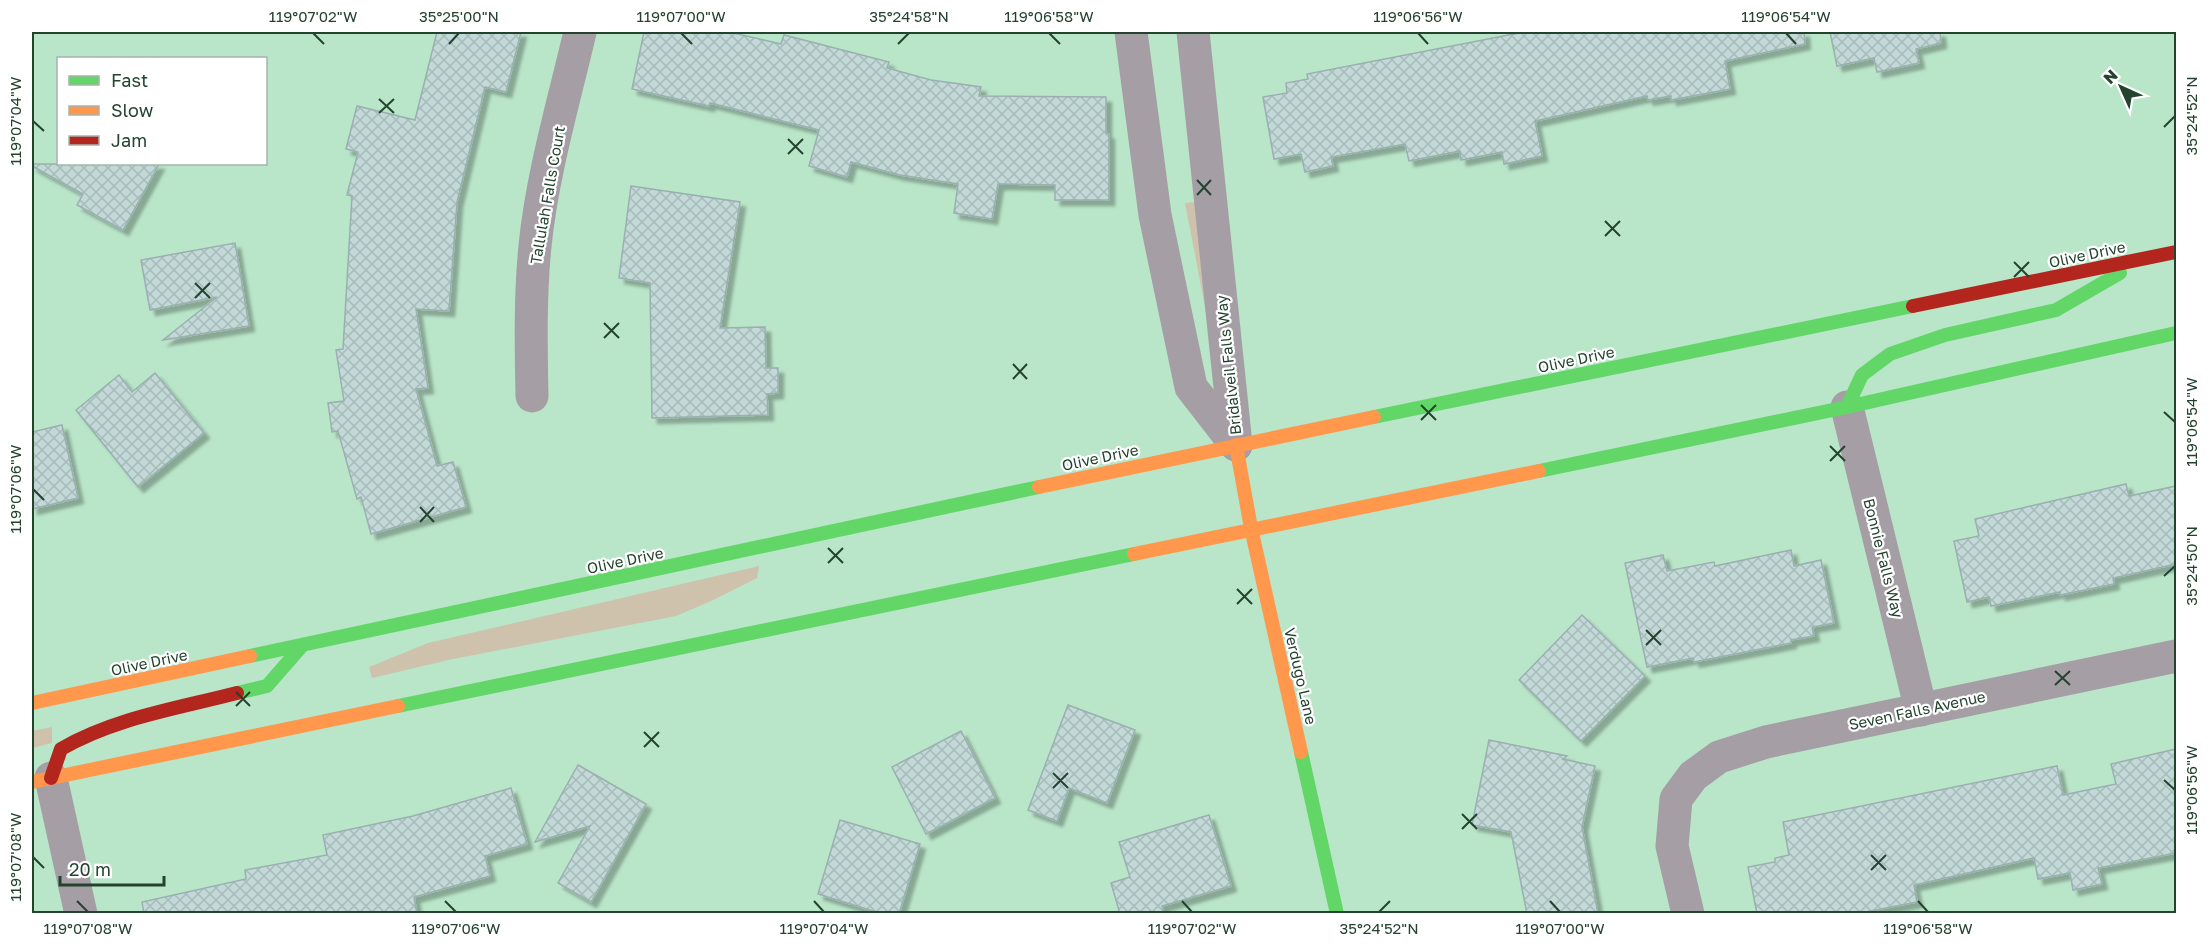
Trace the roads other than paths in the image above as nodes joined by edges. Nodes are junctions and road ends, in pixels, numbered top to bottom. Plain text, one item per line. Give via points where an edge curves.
1 (580, 32) edge
2 (1131, 32) edge
3 (1193, 32) edge
4 (2176, 252) edge
5 (2145, 259) junction
6 (2176, 333) edge
7 (532, 396) dead end
8 (1847, 407) junction
9 (1236, 445) junction
10 (1251, 528) junction
11 (301, 647) junction
12 (2176, 656) edge
13 (32, 703) edge
14 (1921, 710) junction
15 (41, 780) edge
16 (81, 914) edge
17 (1337, 914) edge
18 (1688, 914) edge

1 - 7 street, Tallulah Falls Court via 535,244 530,322
2 - 9 street, Bridalveil Falls Way via 1155,215 1191,387
3 - 9 street, Bridalveil Falls Way
4 - 5 main road, Olive Drive
5 - 8 main road via 2056,310 1945,335 1890,354 1862,375
5 - 9 main road, Olive Drive
6 - 8 main road
8 - 10 main road
8 - 14 street, Bonnie Falls Way
9 - 10 main road, Verdugo Lane
9 - 11 main road, Olive Drive
10 - 15 main road
10 - 17 main road, Verdugo Lane
11 - 13 main road, Olive Drive
11 - 15 main road via 267,686 83,736 61,749
12 - 14 street, Seven Falls Avenue
14 - 18 street, Seven Falls Avenue via 1766,742 1719,757 1693,776 1676,799 1672,846
15 - 16 street

